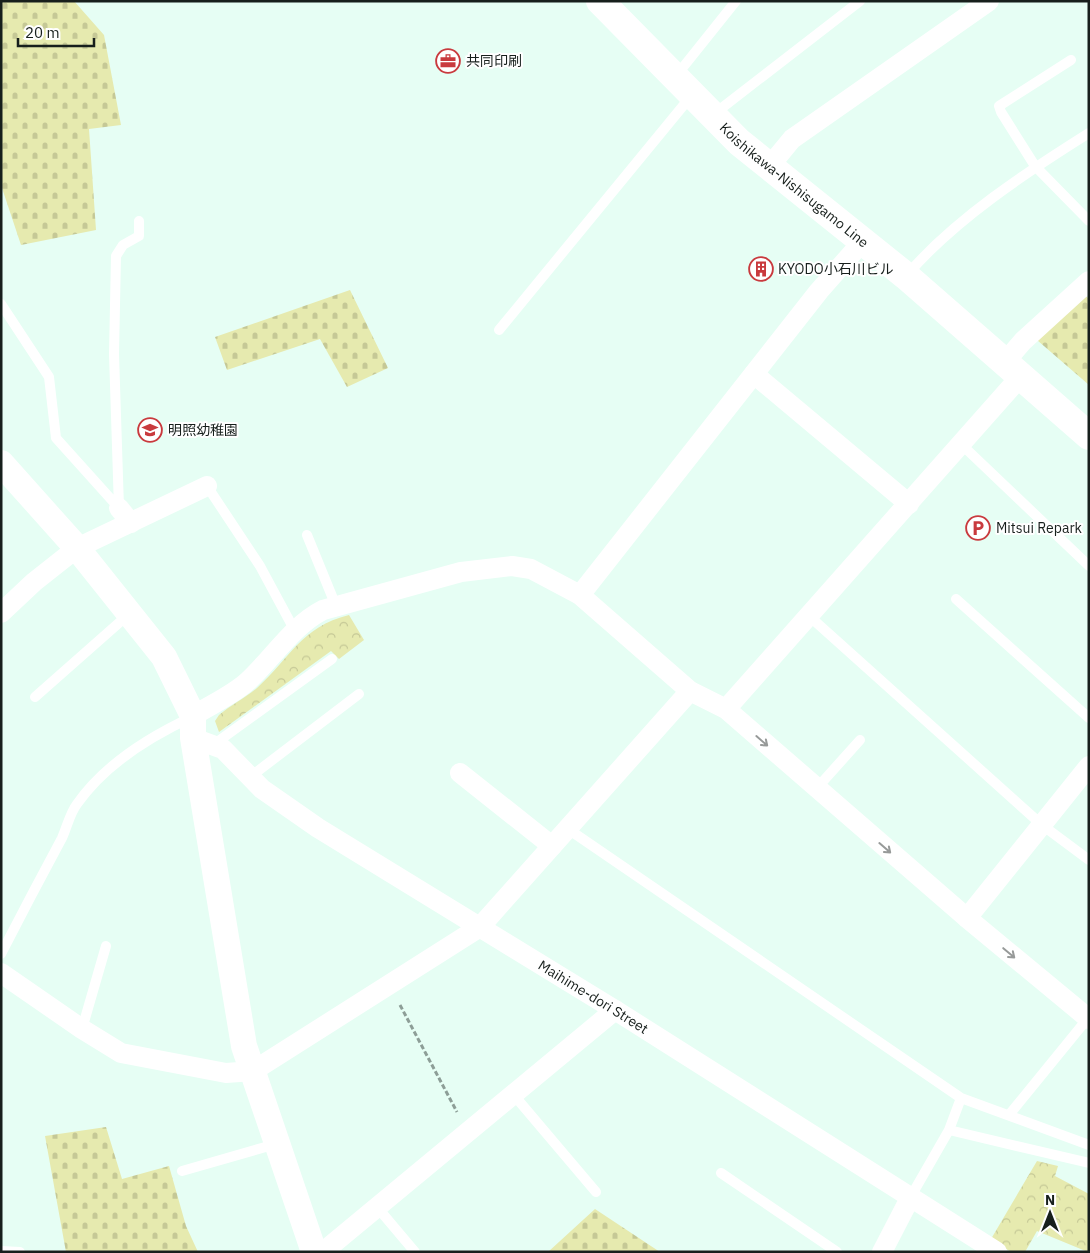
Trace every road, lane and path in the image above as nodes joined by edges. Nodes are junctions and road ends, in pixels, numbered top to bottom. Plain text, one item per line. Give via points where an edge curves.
1 (600, 1) edge
2 (736, 1) edge
3 (860, 1) edge
4 (982, 3) edge
5 (1071, 60) dead end
6 (684, 86) junction
7 (713, 115) junction
8 (1089, 133) edge
9 (1035, 166) junction
10 (769, 167) junction
11 (139, 221) dead end
12 (1089, 221) edge
13 (864, 241) junction
14 (906, 276) junction
15 (1089, 281) edge
16 (1, 304) edge
17 (499, 330) dead end
18 (1013, 370) junction
19 (754, 374) junction
20 (1089, 436) edge
21 (961, 444) junction
22 (1, 463) edge
23 (207, 486) joint
24 (909, 504) junction
25 (125, 515) junction
26 (307, 535) dead end
27 (77, 548) junction
28 (1089, 566) edge
29 (580, 595) junction
30 (956, 599) dead end
31 (336, 606) junction
32 (1, 613) edge
33 (129, 614) junction
34 (808, 616) junction
35 (295, 631) junction
36 (332, 659) dead end
37 (690, 691) junction
38 (359, 694) dead end
39 (35, 697) dead end
40 (726, 709) junction
41 (1089, 718) edge
42 (200, 733) junction
43 (860, 740) dead end
44 (1088, 769) edge
45 (460, 773) dead end
46 (250, 777) junction
47 (817, 788) junction
48 (1042, 825) junction
49 (568, 829) junction
50 (552, 846) junction
51 (1089, 860) edge
52 (967, 918) junction
53 (480, 927) junction
54 (106, 946) dead end
55 (1, 954) edge
56 (1, 973) edge
57 (389, 985) junction
58 (615, 1010) junction
59 (1088, 1019) edge
60 (82, 1030) junction
61 (253, 1071) junction
62 (514, 1094) junction
63 (961, 1098) junction
64 (1009, 1115) junction
65 (949, 1130) junction
66 (467, 1132) junction
67 (276, 1144) junction
68 (1089, 1145) edge
69 (1089, 1163) edge
70 (182, 1171) dead end
71 (721, 1173) dead end
72 (596, 1192) dead end
73 (910, 1198) junction
74 (377, 1207) junction
75 (1, 1251) edge
76 (20, 1252) edge
77 (314, 1252) edge
78 (323, 1252) edge
79 (415, 1252) edge
80 (837, 1252) edge
81 (882, 1252) edge
82 (996, 1252) edge

1 - 6 main road, Koishikawa-Nishisugamo Line
2 - 6 lane
3 - 7 lane
4 - 10 street via 792,138
5 - 9 lane via 999,106
6 - 7 main road, Koishikawa-Nishisugamo Line
6 - 17 lane
7 - 10 main road, Koishikawa-Nishisugamo Line
8 - 9 lane
9 - 12 lane
9 - 14 lane via 927,251
10 - 13 main road, Koishikawa-Nishisugamo Line
11 - 25 lane via 139,236 124,245 116,256 114,354
13 - 14 main road, Koishikawa-Nishisugamo Line
13 - 19 street via 819,291
14 - 18 main road, Koishikawa-Nishisugamo Line
15 - 18 street via 1023,341
16 - 25 lane via 49,377 56,438
18 - 20 main road, Koishikawa-Nishisugamo Line
18 - 21 street
19 - 24 street
19 - 29 street
21 - 24 street
21 - 28 lane
22 - 27 street
23 - 25 street
23 - 35 lane via 260,566
24 - 34 street
25 - 27 street
26 - 31 lane
27 - 32 street
27 - 33 street
29 - 31 street via 531,569 512,566 436,577
29 - 37 street
30 - 41 lane
31 - 35 street via 311,616
33 - 39 lane
33 - 42 street via 164,657
34 - 40 street
34 - 48 lane
35 - 42 street
36 - 42 lane
37 - 40 street
37 - 49 street
38 - 46 lane
40 -> 47 street
42 - 46 street, Maihime-dori Street via 223,749
42 - 55 lane via 166,730 119,760 90,787 76,806
42 - 61 street via 244,1046
43 - 47 lane
44 - 48 street
45 - 50 street
46 - 53 street, Maihime-dori Street via 318,828
47 -> 52 street
48 - 51 lane
48 - 52 street
49 - 50 street
49 - 63 lane
50 - 53 street
52 -> 59 street
53 - 57 street
53 - 58 street, Maihime-dori Street
54 - 60 lane
56 - 60 street
57 - 61 street
57 - 66 path
58 - 62 street
58 - 73 street, Maihime-dori Street
59 - 64 lane
60 - 61 street via 121,1053 226,1072
61 - 67 street
62 - 66 street
62 - 72 lane
63 - 64 lane
63 - 65 lane
64 - 68 lane
65 - 69 lane
65 - 73 lane
66 - 74 street
67 - 70 lane
67 - 77 street
71 - 80 lane
73 - 81 street
73 - 82 street, Maihime-dori Street
74 - 78 street
74 - 79 lane
75 - 76 lane

